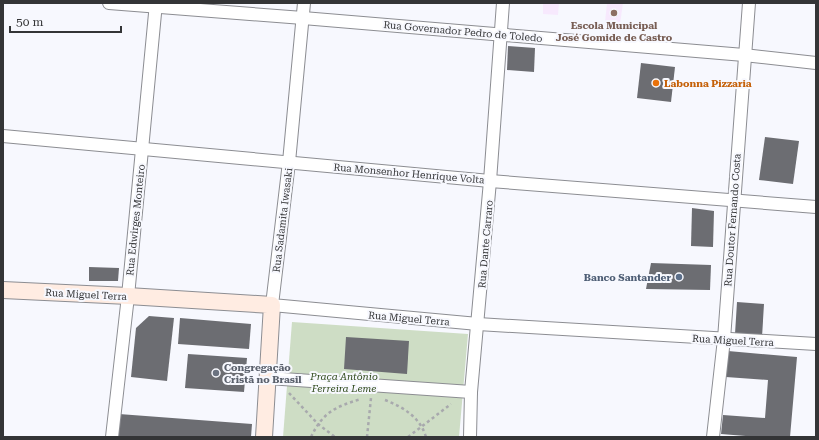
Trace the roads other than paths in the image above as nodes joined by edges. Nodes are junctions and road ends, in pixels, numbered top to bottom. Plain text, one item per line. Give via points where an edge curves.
1 (109, 3) edge
2 (304, 3) edge
3 (503, 3) edge
4 (749, 3) edge
5 (156, 5) edge
6 (303, 18) junction
7 (500, 35) junction
8 (744, 55) junction
9 (816, 63) edge
10 (3, 136) edge
11 (142, 149) junction
12 (289, 162) junction
13 (490, 181) junction
14 (733, 201) junction
15 (816, 207) edge
16 (3, 290) edge
17 (128, 296) junction
18 (272, 305) junction
19 (478, 324) junction
20 (724, 339) junction
21 (816, 344) edge
22 (272, 378) junction
23 (469, 392) junction
24 (112, 437) edge
25 (264, 437) edge
26 (470, 437) edge
27 (713, 437) edge

1 - 5 street, Rua Governador Pedro de Toledo
2 - 6 street, Rua Sadamita Iwasaki
3 - 7 street, Rua Dante Carraro
4 - 8 street, Rua Doutor Fernando Costa
5 - 6 street, Rua Governador Pedro de Toledo
5 - 11 street, Rua Edwirges Monteiro
6 - 7 street, Rua Governador Pedro de Toledo
6 - 12 street, Rua Sadamita Iwasaki
7 - 8 street, Rua Governador Pedro de Toledo
7 - 13 street, Rua Dante Carraro
8 - 9 street, Rua Governador Pedro de Toledo
8 - 14 street, Rua Doutor Fernando Costa
10 - 11 street, Rua Monsenhor Henrique Volta
11 - 12 street, Rua Monsenhor Henrique Volta
11 - 17 street, Rua Edwirges Monteiro
12 - 13 street, Rua Monsenhor Henrique Volta
12 - 18 street, Rua Sadamita Iwasaki
13 - 14 street, Rua Monsenhor Henrique Volta
13 - 19 street, Rua Dante Carraro
14 - 15 street, Rua Monsenhor Henrique Volta
14 - 20 street, Rua Doutor Fernando Costa
16 - 17 main road, Rua Miguel Terra
17 - 18 main road, Rua Miguel Terra
17 - 24 street, Rua Edwirges Monteiro
18 - 19 street, Rua Miguel Terra
18 - 22 main road, Rua Sadamita Iwasaki
19 - 20 street, Rua Miguel Terra
19 - 23 street, Rua Dante Carraro
20 - 21 street, Rua Miguel Terra
20 - 27 street, Rua Doutor Fernando Costa
22 - 23 street
22 - 25 main road, Rua Sadamita Iwasaki
23 - 26 street, Rua Dante Carraro

